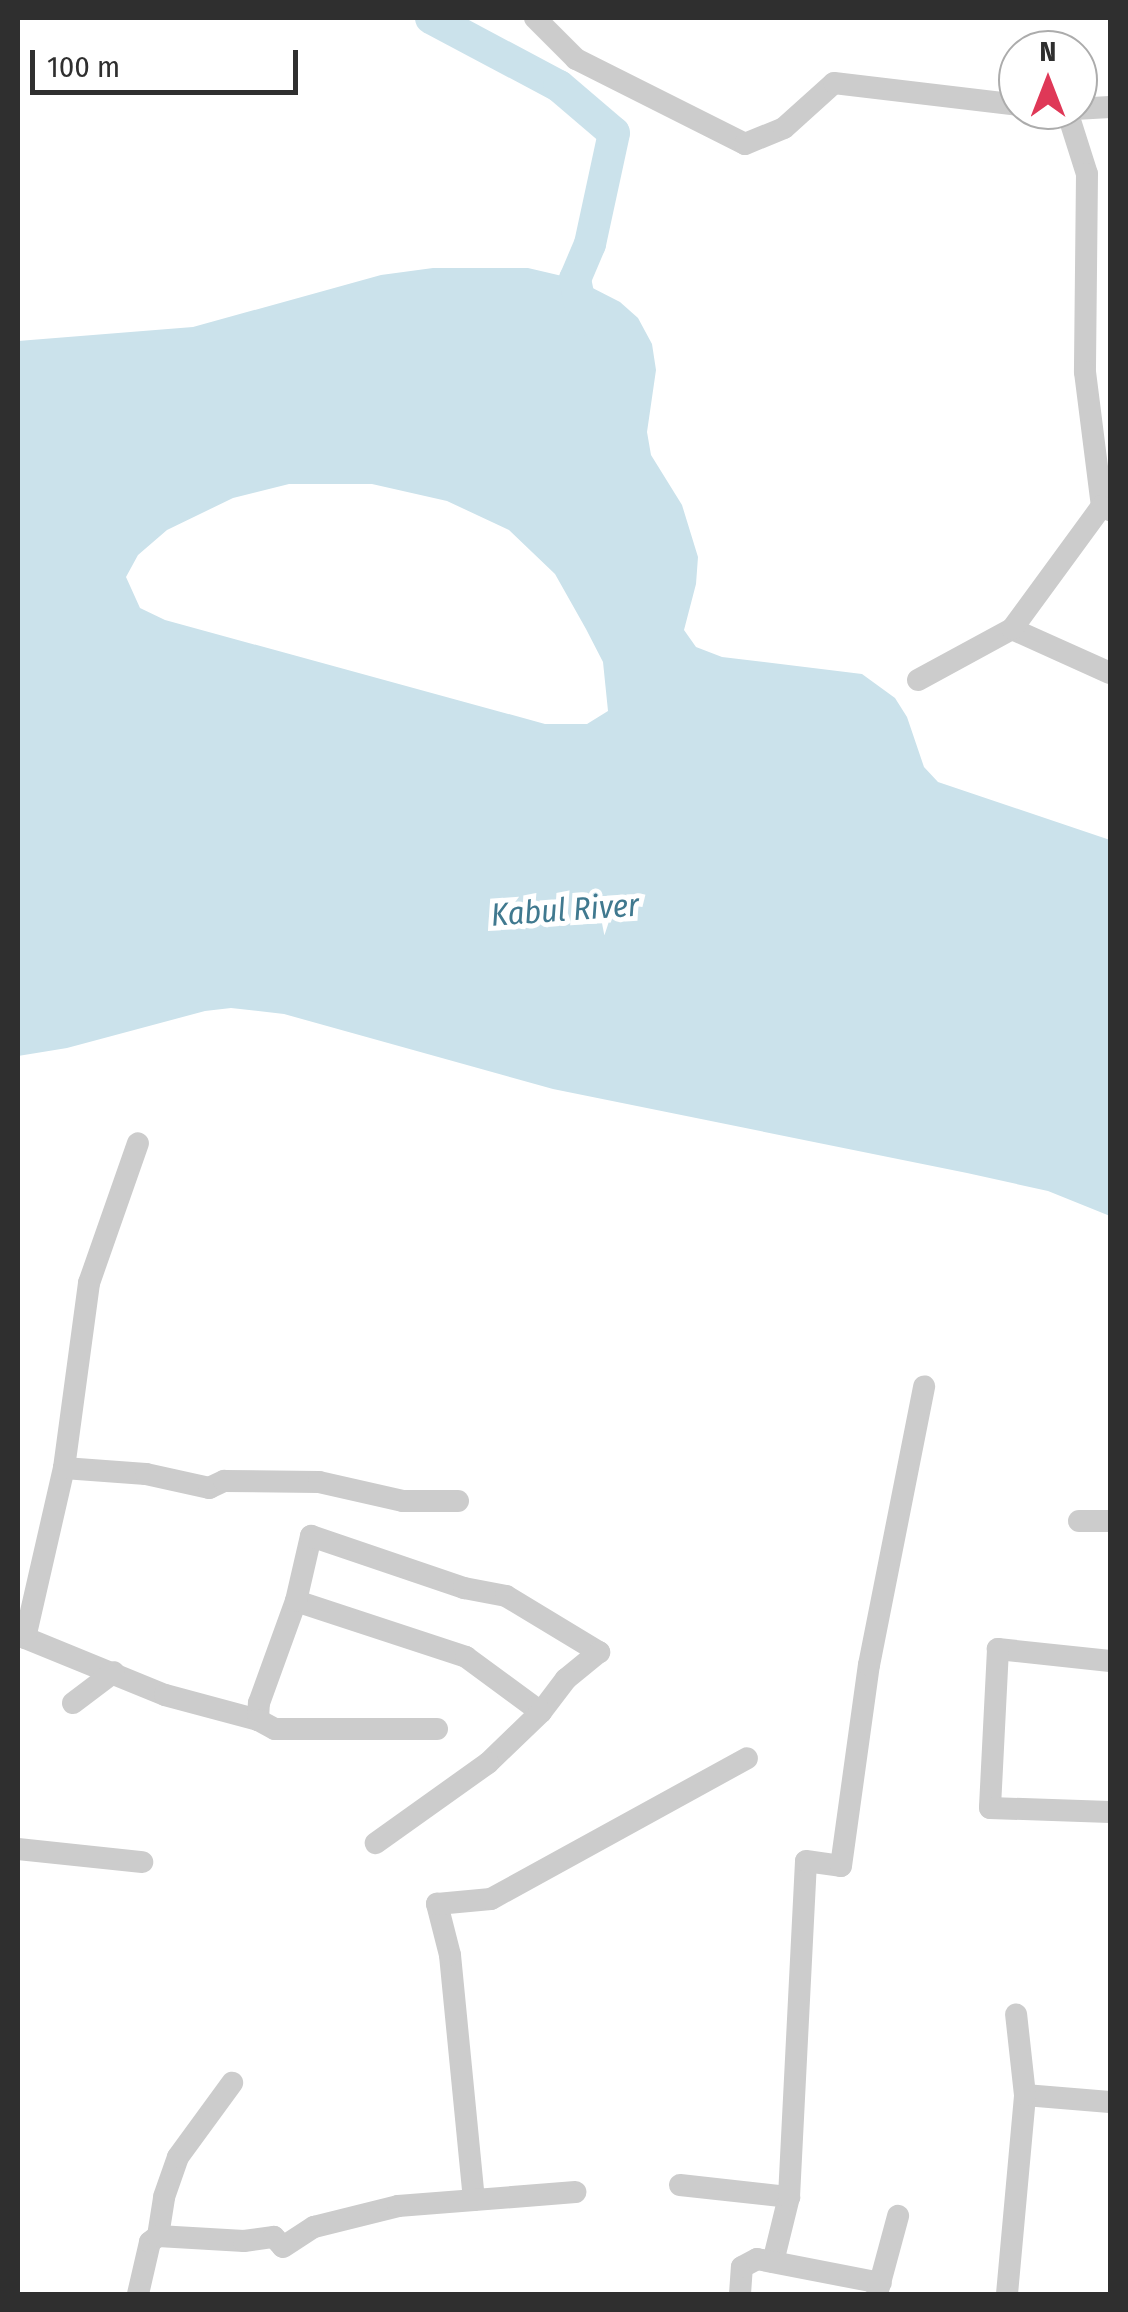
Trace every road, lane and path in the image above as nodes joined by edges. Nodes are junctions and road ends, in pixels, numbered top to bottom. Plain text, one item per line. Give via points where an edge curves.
1 (535, 18) edge
2 (998, 102) edge
3 (1073, 130) edge
4 (1106, 508) edge
5 (1012, 629) junction
6 (1110, 673) edge
7 (918, 680) dead end
8 (138, 1143) dead end
9 (924, 1386) dead end
10 (64, 1468) junction
11 (458, 1501) dead end
12 (1079, 1521) dead end
13 (1110, 1521) edge
14 (296, 1601) junction
15 (21, 1636) edge
16 (1110, 1662) edge
17 (114, 1672) junction
18 (73, 1703) dead end
19 (542, 1712) junction
20 (258, 1720) junction
21 (437, 1729) dead end
22 (747, 1758) dead end
23 (1110, 1812) edge
24 (376, 1843) dead end
25 (18, 1848) edge
26 (142, 1862) dead end
27 (1016, 2014) dead end
28 (232, 2083) dead end
29 (1025, 2095) junction
30 (1110, 2102) edge
31 (680, 2185) dead end
32 (575, 2192) dead end
33 (789, 2197) junction
34 (474, 2200) junction
35 (898, 2216) dead end
36 (158, 2236) junction
37 (773, 2262) junction
38 (879, 2289) edge
39 (138, 2294) edge
40 (740, 2294) edge
41 (1007, 2294) edge

1 - 2 street via 576,59 745,144 784,128 834,82
3 - 4 street via 1087,174 1084,372
4 - 5 street
5 - 6 street
5 - 7 street
8 - 10 street via 89,1283
9 - 33 street via 868,1665 841,1866 806,1862
10 - 11 street via 146,1474 210,1488 224,1480 319,1482 403,1501
10 - 15 street
12 - 13 street
14 - 19 street via 466,1657
14 - 19 street via 311,1536 506,1596 599,1652 566,1679
14 - 20 street
15 - 17 street
16 - 23 street via 998,1649 990,1808
17 - 18 street
17 - 20 street via 166,1695
19 - 24 street via 448,1795
20 - 21 street via 276,1729
22 - 34 street via 491,1899 437,1904 450,1955
25 - 26 street
27 - 29 street
28 - 36 street via 178,2156
29 - 30 street
29 - 41 street
31 - 33 street
32 - 34 street
33 - 37 street
34 - 36 street via 398,2206 314,2227 283,2247 274,2237
35 - 38 street
36 - 39 street via 150,2242
37 - 38 street
37 - 40 street via 758,2259 742,2267

